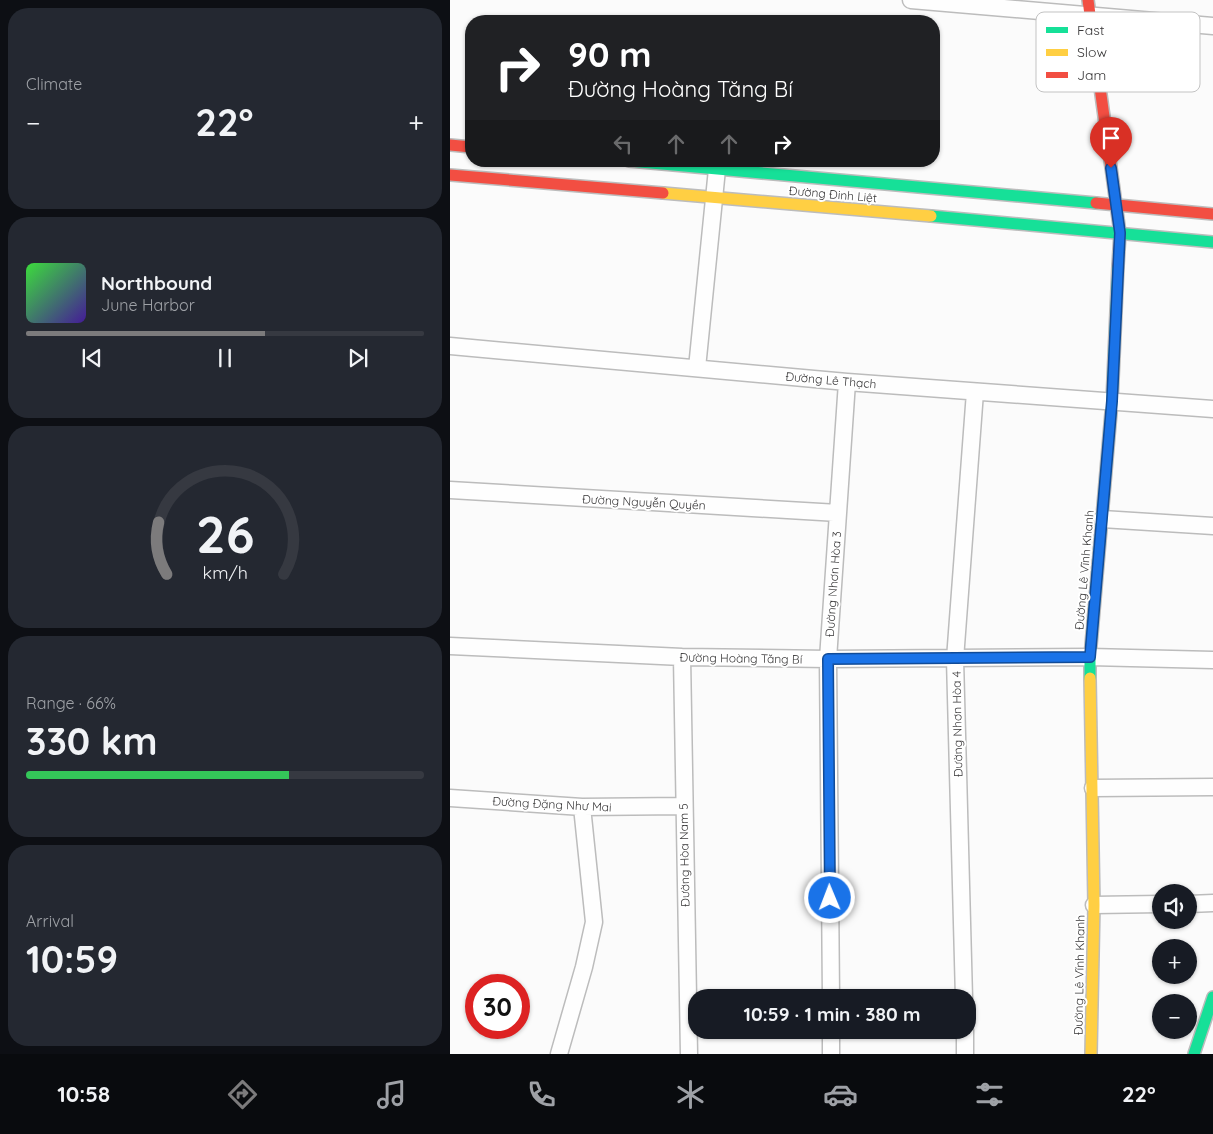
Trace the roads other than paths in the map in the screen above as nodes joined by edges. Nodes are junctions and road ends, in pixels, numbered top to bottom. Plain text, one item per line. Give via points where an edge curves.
1 (911, 0) edge
2 (1089, 8) edge
3 (1117, 12) edge
4 (1200, 24) edge
5 (1213, 26) edge
6 (1100, 92) edge
7 (450, 145) edge
8 (465, 146) edge
9 (687, 167) edge
10 (716, 170) junction
11 (450, 175) edge
12 (714, 198) junction
13 (1116, 206) junction
14 (1213, 214) edge
15 (1120, 233) junction
16 (1213, 242) edge
17 (450, 346) edge
18 (697, 368) junction
19 (847, 382) junction
20 (975, 392) junction
21 (1112, 401) junction
22 (1213, 409) edge
23 (450, 490) edge
24 (838, 513) junction
25 (1102, 519) junction
26 (1213, 526) edge
27 (450, 646) edge
28 (682, 657) junction
29 (1090, 657) junction
30 (828, 659) junction
31 (955, 659) junction
32 (1213, 660) edge
33 (1213, 787) edge
34 (1093, 788) junction
35 (450, 798) edge
36 (683, 806) junction
37 (582, 808) junction
38 (1213, 903) edge
39 (1152, 904) edge
40 (1197, 904) edge
41 (1094, 905) junction
42 (831, 989) edge
43 (964, 989) edge
44 (1213, 997) edge
45 (831, 1039) edge
46 (965, 1039) edge
47 (559, 1054) edge
48 (689, 1054) edge
49 (831, 1054) edge
50 (965, 1054) edge
51 (1092, 1054) edge
52 (1194, 1054) edge

1 - 2 street
2 - 3 street
4 - 5 street
6 - 13 street, Đường Lê Vĩnh Khanh
7 - 8 street
9 - 10 street, Đường Đinh Liệt
10 - 12 street
10 - 13 street, Đường Đinh Liệt
11 - 12 street, Đường Đinh Liệt
12 - 15 street, Đường Đinh Liệt
12 - 18 street
13 - 14 street, Đường Đinh Liệt
13 - 15 street, Đường Lê Vĩnh Khanh
15 - 16 street, Đường Đinh Liệt
15 - 21 street, Đường Lê Vĩnh Khanh
17 - 18 street, Đường Lê Thạch
18 - 19 street, Đường Lê Thạch
19 - 20 street, Đường Lê Thạch
19 - 24 street, Đường Nhơn Hòa 3
20 - 21 street, Đường Lê Thạch
20 - 31 street, Đường Nhơn Hòa 4
21 - 22 street, Đường Lê Thạch
21 - 25 street, Đường Lê Vĩnh Khanh
23 - 24 street, Đường Nguyễn Quyền
24 - 30 street, Đường Nhơn Hòa 3
25 - 26 street
25 - 29 street, Đường Lê Vĩnh Khanh
27 - 28 street, Đường Hoàng Tăng Bí
28 - 30 street, Đường Hoàng Tăng Bí
28 - 36 street, Đường Hòa Nam 5
29 - 31 street, Đường Hoàng Tăng Bí
29 - 32 street, Đường Hoàng Tăng Bí
29 - 34 street, Đường Lê Vĩnh Khanh
30 - 31 street, Đường Hoàng Tăng Bí
30 - 42 street, Đường Nhơn Hòa 3
31 - 43 street, Đường Nhơn Hòa 4
33 - 34 street
34 - 41 street, Đường Lê Vĩnh Khanh
35 - 37 street, Đường Đặng Như Mai
36 - 37 street, Đường Đặng Như Mai
36 - 48 street, Đường Hòa Nam 5
37 - 47 street via 594,922
38 - 40 street
39 - 41 street
41 - 51 street, Đường Lê Vĩnh Khanh
44 - 52 street
45 - 49 street
46 - 50 street

